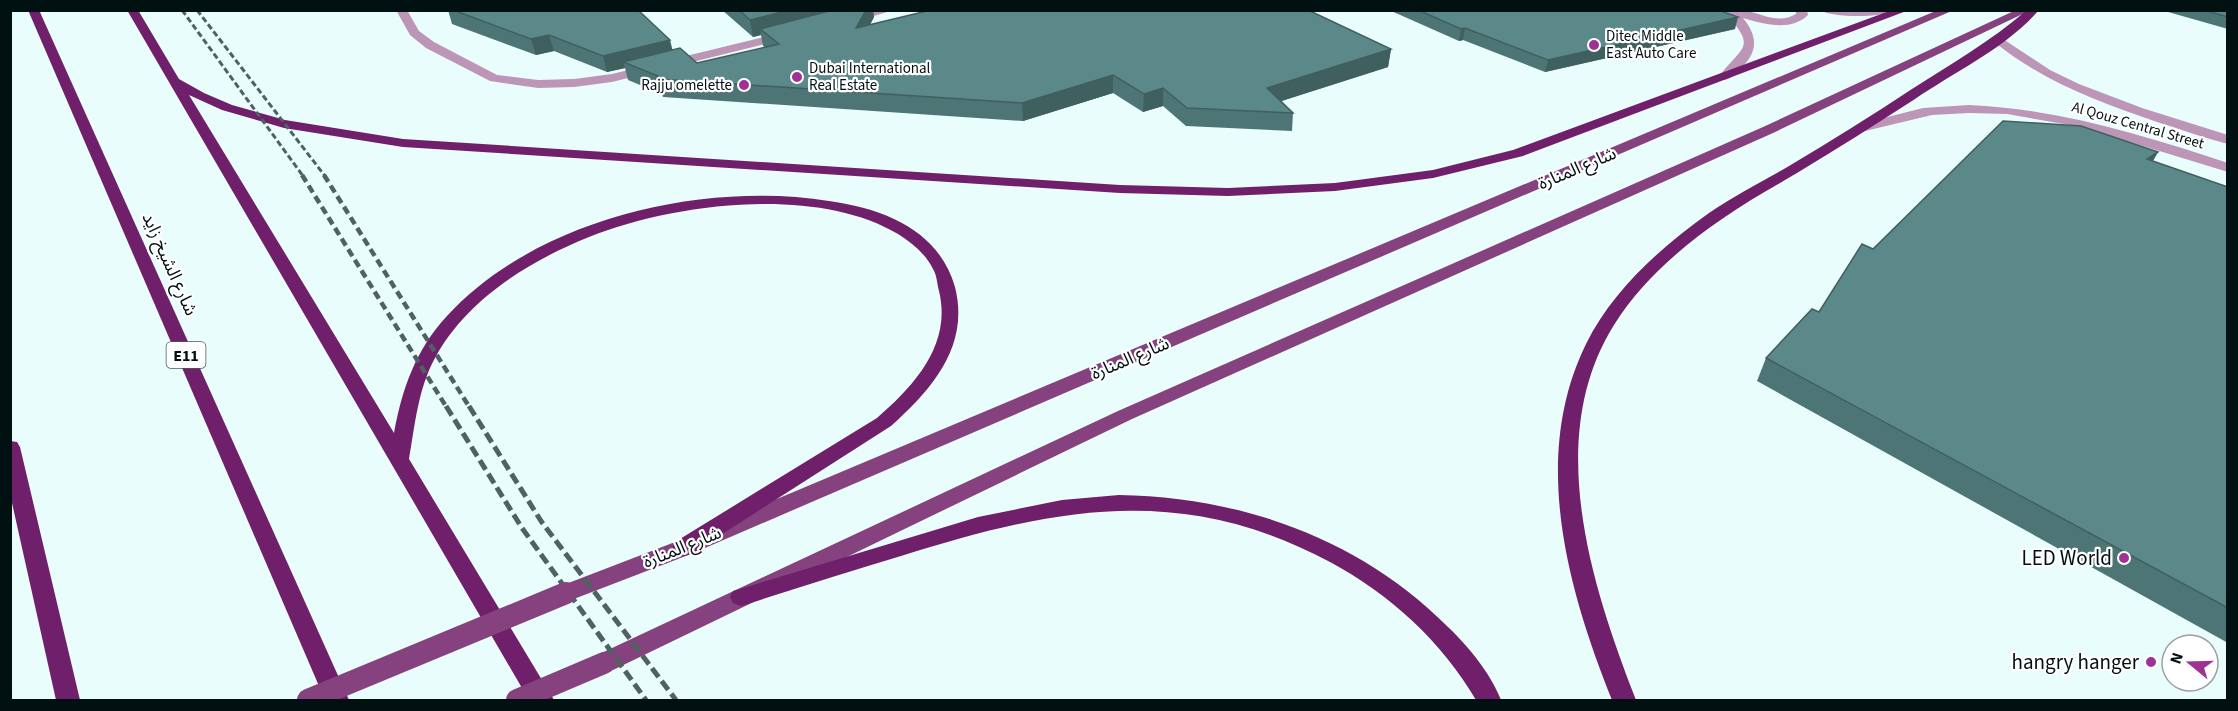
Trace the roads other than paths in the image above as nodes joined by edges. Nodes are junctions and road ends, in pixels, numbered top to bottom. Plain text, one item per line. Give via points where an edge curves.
1 (33, 10) edge
2 (132, 10) edge
3 (401, 10) edge
4 (889, 10) edge
5 (1729, 10) edge
6 (1801, 10) edge
7 (1825, 10) edge
8 (1890, 10) edge
9 (1904, 10) edge
10 (1950, 10) edge
11 (2026, 10) edge
12 (2034, 10) edge
13 (843, 22) edge
14 (797, 33) edge
15 (1997, 39) junction
16 (1725, 76) junction
17 (174, 81) junction
18 (1861, 128) junction
19 (2228, 140) edge
20 (2228, 168) edge
21 (10, 447) edge
22 (399, 462) junction
23 (682, 548) junction
24 (741, 597) junction
25 (68, 700) edge
26 (308, 700) edge
27 (338, 700) edge
28 (518, 700) edge
29 (542, 700) edge
30 (1489, 700) edge
31 (1624, 700) edge

1 - 27 highway, شارع الشيخ زايد / E11
2 - 17 highway
3 - 14 street via 414,33 430,45 494,78 538,84 612,78
4 - 13 street
5 - 6 street via 1776,21 1799,18
5 - 16 street via 1744,26 1750,44 1740,65
7 - 8 street
9 - 16 highway
10 - 23 main road, شارع المنارة
11 - 24 main road via 1768,130 1125,415
12 - 15 highway
15 - 18 highway
15 - 19 street, Al Qouz Central Street via 2026,62 2075,87
16 - 17 highway via 1554,141 1478,164 1365,184 1228,192 1120,189 403,143 255,116 216,104
17 - 22 highway
18 - 20 street, Al Qouz Central Street via 1934,111 2007,112 2115,132
18 - 31 highway via 1717,215 1663,258 1616,312 1595,343 1582,373 1569,444 1573,530 1599,637
21 - 25 highway
22 - 23 highway via 413,384 444,330 496,281 568,240 650,213 754,200 813,202 849,209 909,233 937,261 951,296 948,335 927,379 884,422
22 - 29 highway
23 - 26 main road, شارع المنارة, bridge
24 - 28 main road, bridge
24 - 30 highway via 1019,515 1118,502 1170,504 1222,512 1272,526 1321,546 1368,573 1411,606 1450,645

